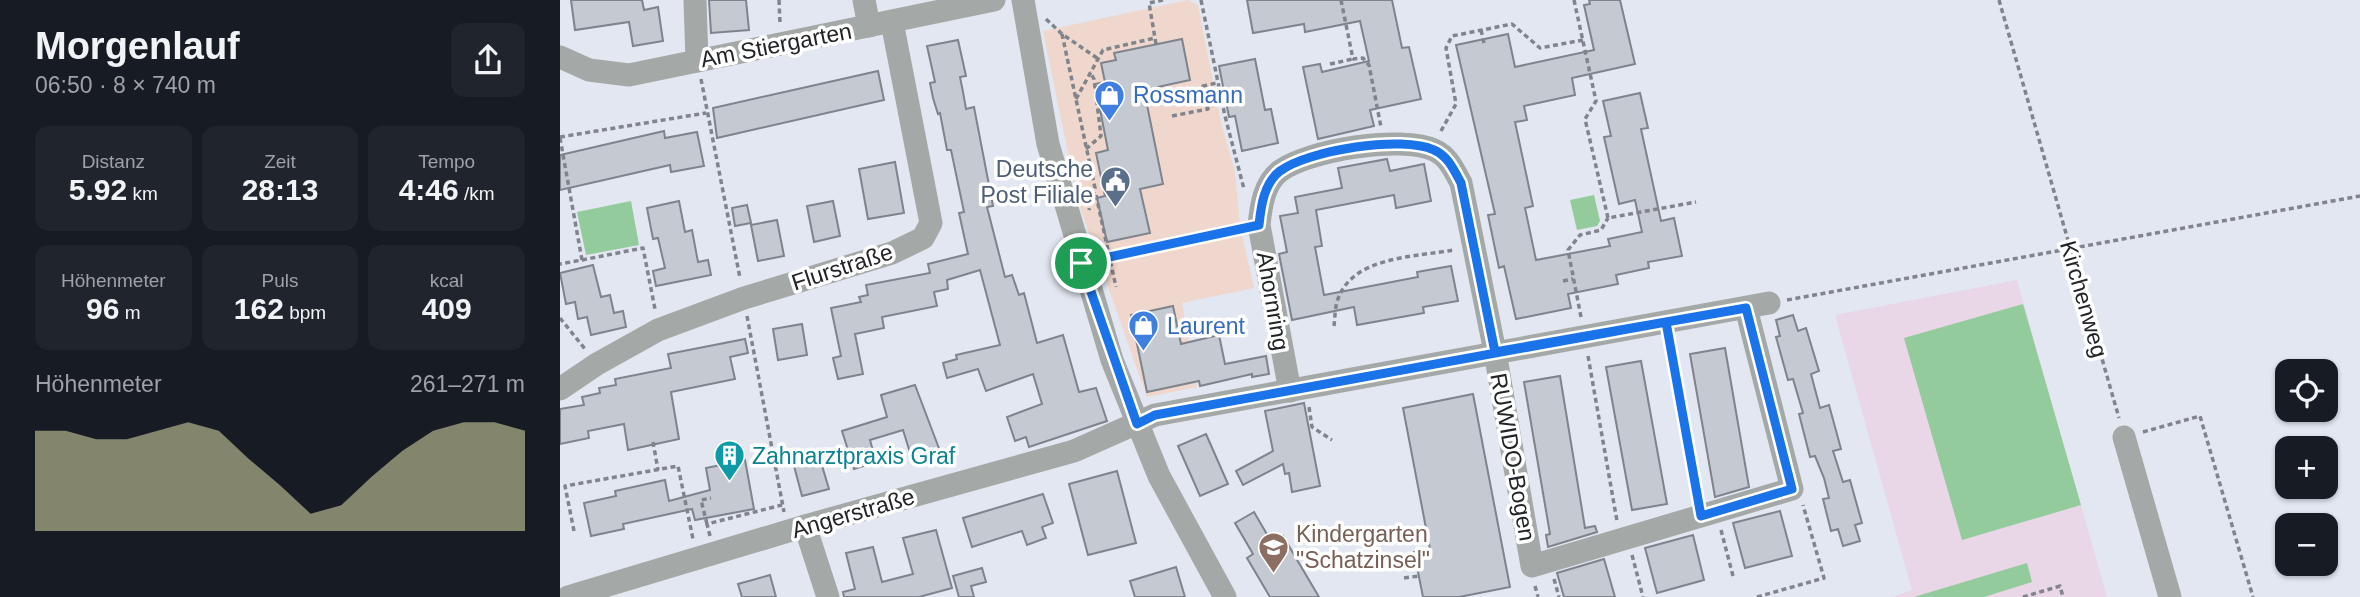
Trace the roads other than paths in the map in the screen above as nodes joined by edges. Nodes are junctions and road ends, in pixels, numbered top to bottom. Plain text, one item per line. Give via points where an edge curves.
1 (695, 0) edge
2 (864, 0) edge
3 (994, 0) edge
4 (1023, 0) edge
5 (892, 22) junction
6 (869, 26) junction
7 (560, 57) edge
8 (697, 61) junction
9 (1769, 303) road end
10 (1746, 308) junction
11 (1495, 352) junction
12 (560, 389) edge
13 (1298, 390) junction
14 (1137, 424) junction
15 (2124, 437) road end
16 (805, 526) junction
17 (568, 597) edge
18 (828, 597) edge
19 (1225, 597) edge
20 (2170, 597) edge

1 - 8 street
2 - 6 street
3 - 5 street, Am Stiergarten
4 - 14 street via 1048,144 1081,263
5 - 6 street, Am Stiergarten
5 - 12 street, Flurstraße via 931,223 923,238 892,253 744,298 659,330
6 - 8 street, Am Stiergarten
7 - 8 street, Am Stiergarten via 589,69 629,75
9 - 10 street, Angerstraße
10 - 11 street, Angerstraße
10 - 11 street, RUWIDO-Bogen via 1792,489 1532,566
11 - 13 street, Angerstraße
11 - 13 street, Ahornring via 1461,183 1450,164 1432,149 1385,144 1301,160 1279,172 1261,202 1259,225
13 - 14 street, Angerstraße via 1155,415
14 - 16 street, Angerstraße via 1074,451
14 - 19 street via 1159,476
15 - 20 street
16 - 17 street, Angerstraße
16 - 18 street

